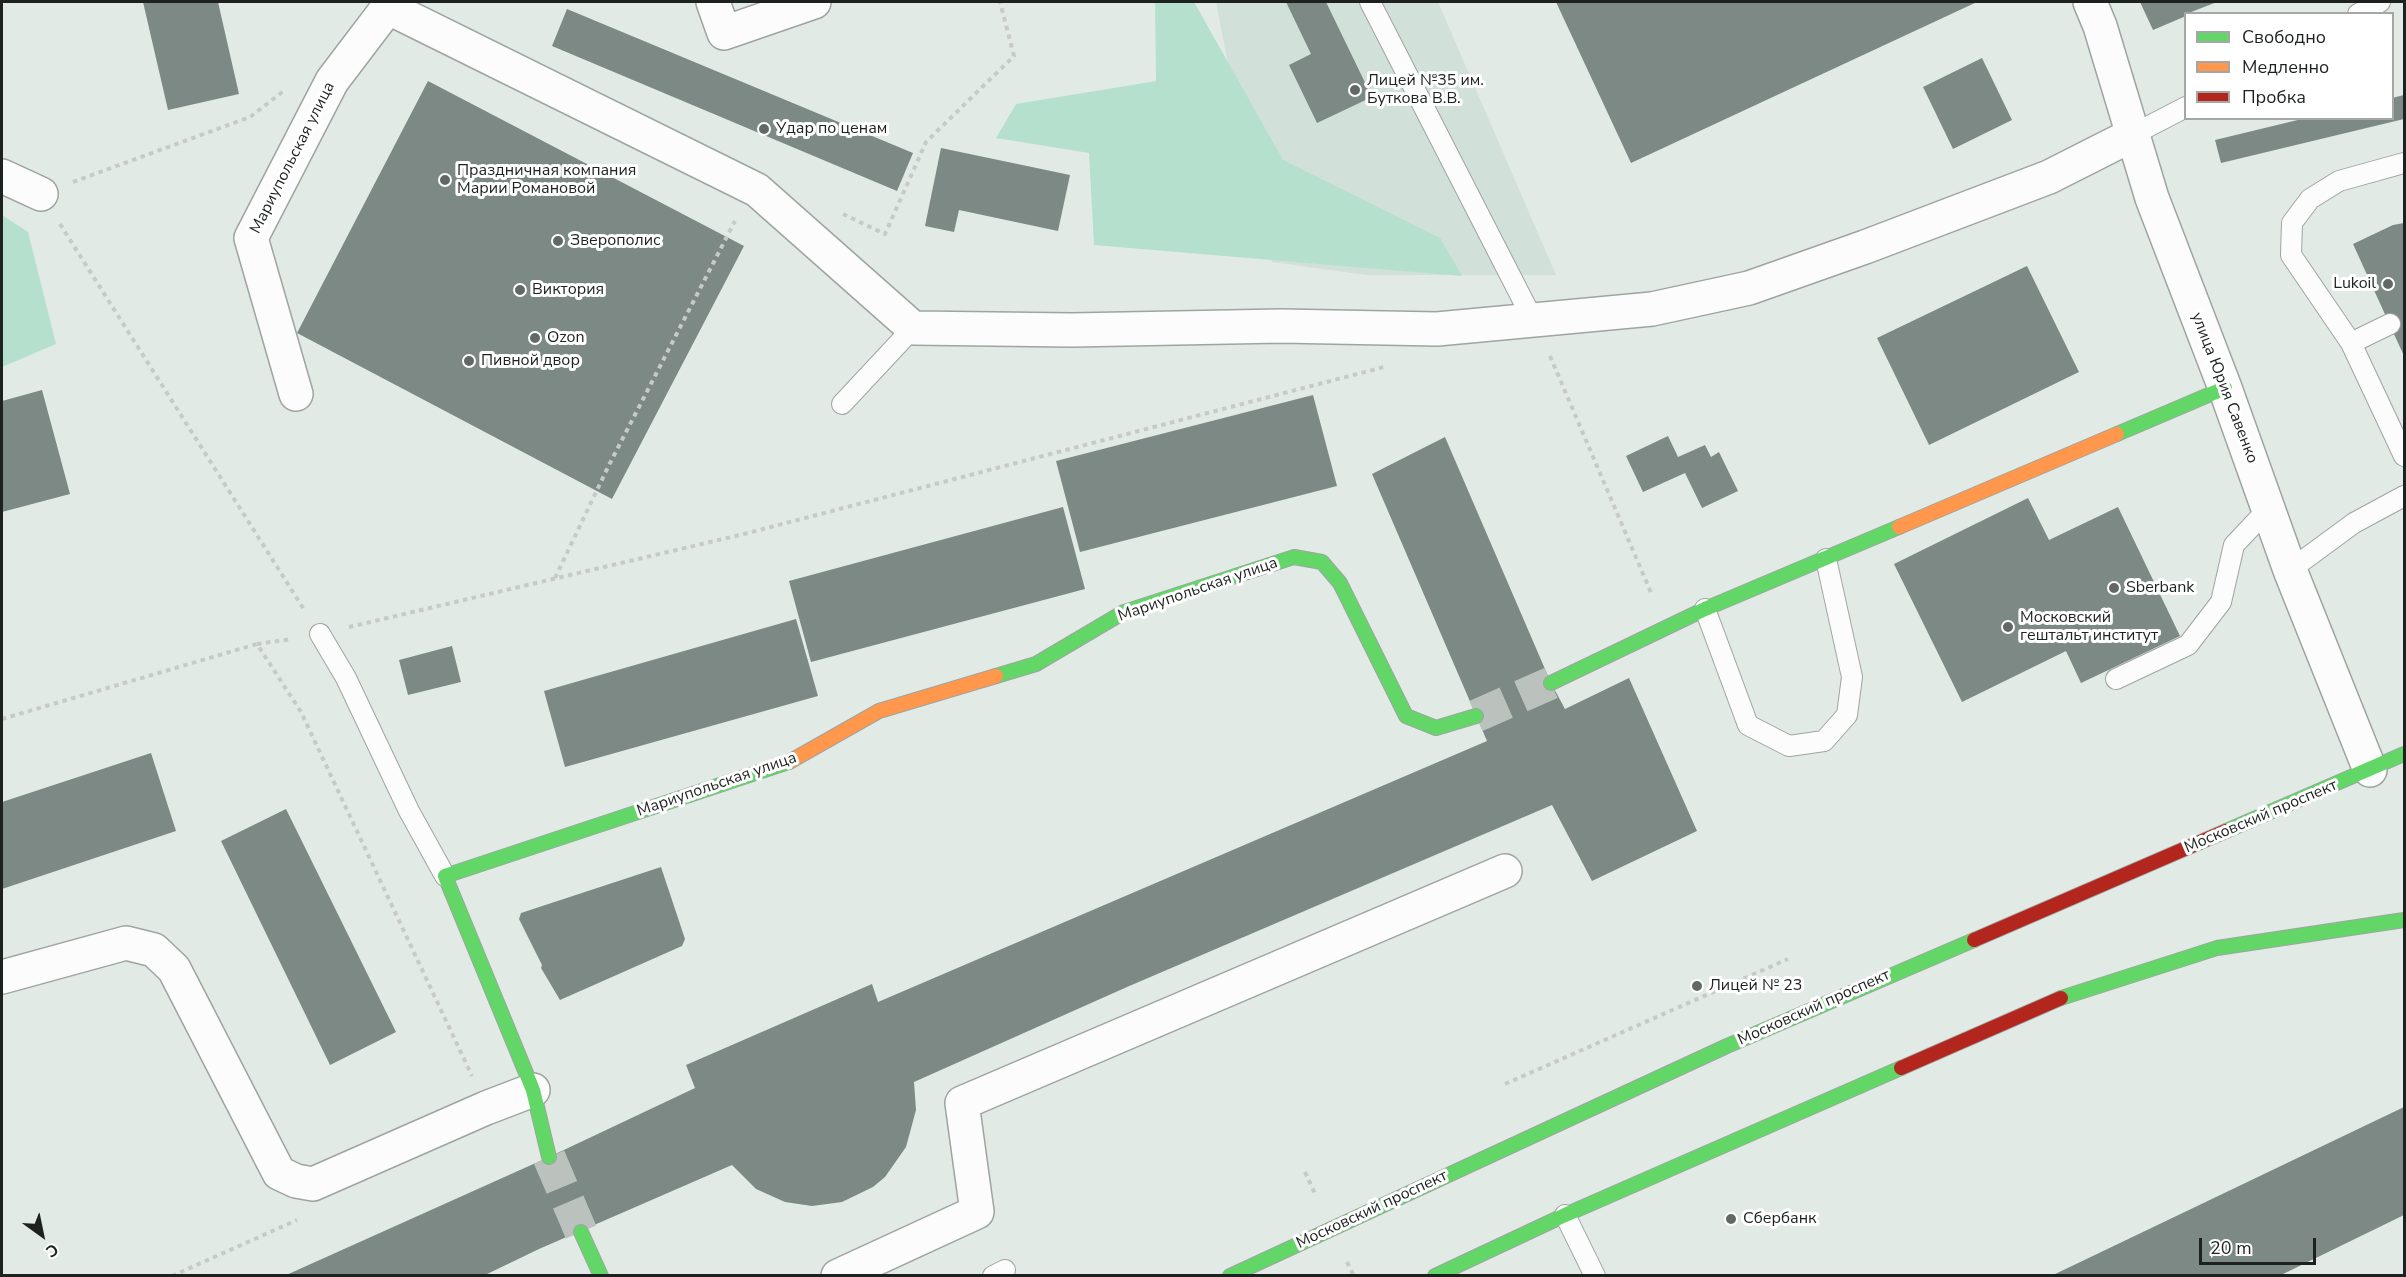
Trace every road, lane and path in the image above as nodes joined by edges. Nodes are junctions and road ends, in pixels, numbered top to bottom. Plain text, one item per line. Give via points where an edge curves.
1 (713, 2) edge
2 (814, 2) edge
3 (1000, 2) edge
4 (1370, 2) edge
5 (2090, 2) edge
6 (2380, 2) edge
7 (391, 4) edge
8 (2362, 12) edge
9 (287, 88) dead end
10 (2184, 108) edge
11 (2132, 135) junction
12 (2404, 163) edge
13 (2, 176) edge
14 (752, 188) junction
15 (41, 194) junction
16 (832, 209) dead end
17 (2390, 324) dead end
18 (913, 328) junction
19 (1540, 334) junction
20 (2351, 343) junction
21 (1387, 366) dead end
22 (2224, 388) junction
23 (296, 394) dead end
24 (842, 404) dead end
25 (2404, 456) edge
26 (2404, 496) edge
27 (2269, 508) junction
28 (1826, 559) junction
29 (2290, 570) junction
30 (555, 578) junction
31 (1705, 609) junction
32 (1666, 628) junction
33 (320, 634) junction
34 (257, 644) junction
35 (2116, 679) dead end
36 (1551, 682) tunnel mouth
37 (1476, 716) tunnel mouth
38 (2, 719) edge
39 (2404, 754) edge
40 (2370, 770) junction
41 (1505, 871) dead end
42 (446, 876) junction
43 (2404, 920) edge
44 (1788, 959) dead end
45 (2, 977) edge
46 (1505, 1084) dead end
47 (533, 1090) junction
48 (486, 1108) junction
49 (549, 1157) tunnel mouth
50 (1565, 1215) junction
51 (303, 1218) dead end
52 (581, 1232) tunnel mouth
53 (595, 1274) edge
54 (172, 1275) edge
55 (838, 1275) edge
56 (1230, 1275) edge
57 (1435, 1275) edge
58 (1595, 1275) edge

1 - 2 street via 724,33
3 - 16 path via 1014,56 926,142 885,234
4 - 19 lane
5 - 11 street, улица Юрия Савенко
6 - 8 lane
7 - 14 street
7 - 23 street, Мариупольская улица via 332,81 251,238
9 - 15 path via 250,117
10 - 11 lane
11 - 19 street via 2049,177 1749,288
11 - 22 street, улица Юрия Савенко
12 - 20 lane via 2338,181 2310,199 2292,223 2291,255
13 - 15 street
14 - 18 street
14 - 30 path
15 - 33 path
17 - 20 lane
18 - 19 street via 1281,326
18 - 24 lane
19 - 32 path
20 - 25 lane
21 - 30 path via 740,535
22 - 27 street, улица Юрия Савенко
22 - 28 main road
26 - 29 lane via 2354,523
27 - 29 street, улица Юрия Савенко
27 - 35 lane via 2234,545 2221,602 2188,645
28 - 31 main road
28 - 31 lane via 1852,677 1847,715 1824,741 1789,746 1748,725
29 - 40 street, улица Юрия Савенко
30 - 33 path
31 - 32 main road
32 - 36 main road
33 - 34 path
33 - 42 lane
34 - 38 path
34 - 48 path via 301,712
37 - 42 main road, Мариупольская улица via 1436,728 1406,716 1340,583 1322,562 1294,557 1124,612 1036,664 879,711 788,764
39 - 40 main road, Московский проспект
40 - 56 main road, Московский проспект via 1727,1046
41 - 55 street via 962,1103 977,1212
42 - 47 main road
43 - 50 main road via 2217,948 2058,999
44 - 46 path
45 - 48 street via 126,943 154,950 174,969 279,1173 296,1181 313,1184
47 - 48 street
47 - 49 main road
50 - 57 main road
50 - 58 lane
51 - 54 path
52 - 53 main road

